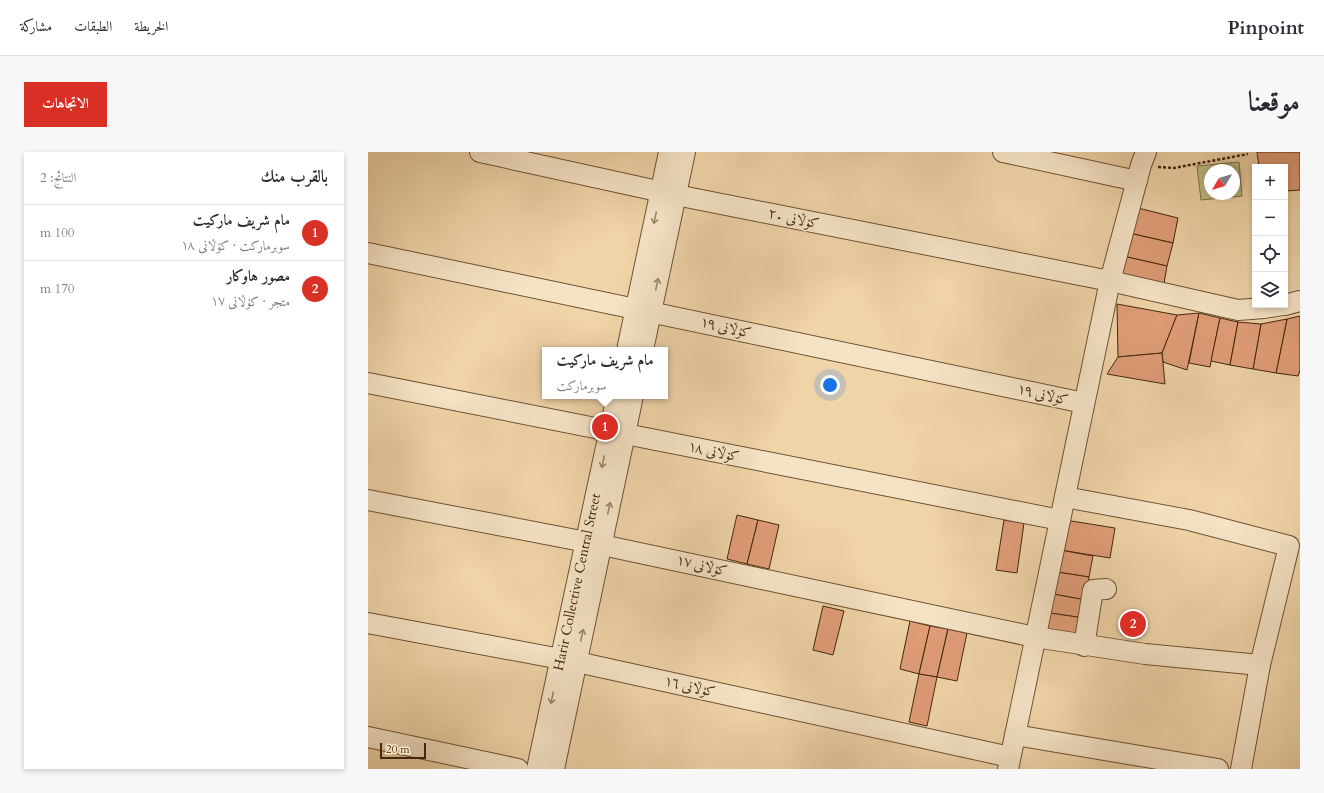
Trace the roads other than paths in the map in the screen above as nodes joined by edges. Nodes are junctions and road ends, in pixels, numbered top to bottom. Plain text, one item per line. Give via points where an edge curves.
1 (480, 152) edge
2 (669, 152) edge
3 (685, 152) edge
4 (1003, 152) edge
5 (1141, 166) edge
6 (668, 194) junction
7 (368, 253) edge
8 (1110, 281) junction
9 (1300, 301) edge
10 (1288, 304) edge
11 (1264, 308) edge
12 (643, 311) junction
13 (628, 347) edge
14 (643, 347) edge
15 (368, 383) edge
16 (617, 399) edge
17 (632, 399) edge
18 (1084, 403) junction
19 (617, 433) junction
20 (1065, 497) junction
21 (368, 500) edge
22 (1060, 520) junction
23 (594, 544) junction
24 (1106, 589) dead end
25 (368, 623) edge
26 (1035, 637) junction
27 (1084, 646) junction
28 (569, 661) junction
29 (1260, 665) junction
30 (1015, 735) junction
31 (368, 737) edge
32 (1009, 763) edge
33 (518, 769) edge
34 (537, 769) edge
35 (554, 769) edge
36 (1218, 769) edge
37 (1241, 769) edge

1 - 6 street, کۆڵانی ٢٠
2 - 6 street
3 - 6 street
4 - 5 street
5 - 8 street
6 - 8 street, کۆڵانی ٢٠
6 - 12 street
7 - 12 street, کۆڵانی ١٩
8 - 11 street, کۆڵانی ٢٠ via 1238,310
8 - 18 street
9 - 10 street, کۆڵانی ٢٠
12 - 13 street
12 - 14 street
12 - 18 street, کۆڵانی ١٩
15 - 19 street, کۆڵانی ١٨
16 - 19 street, Harir Collective Central Street
17 - 19 street, Harir Collective Central Street
18 - 20 street
19 - 22 street, کۆڵانی ١٨
19 - 23 street, Harir Collective Central Street
20 - 22 street
20 - 29 street via 1189,520 1289,546
21 - 23 street, کۆڵانی ١٧
22 - 26 street
23 - 26 street, کۆڵانی ١٧
23 - 28 street, Harir Collective Central Street
24 - 27 street via 1092,590
25 - 28 street, کۆڵانی ١٦
26 - 27 street, کۆڵانی ١٧
26 - 30 street
27 - 29 street, کۆڵانی ١٧
28 - 32 street, کۆڵانی ١٦
28 -> 34 street, Harir Collective Central Street
28 - 35 street, Harir Collective Central Street
29 - 37 street
30 - 32 street
30 - 36 street
31 - 33 street

